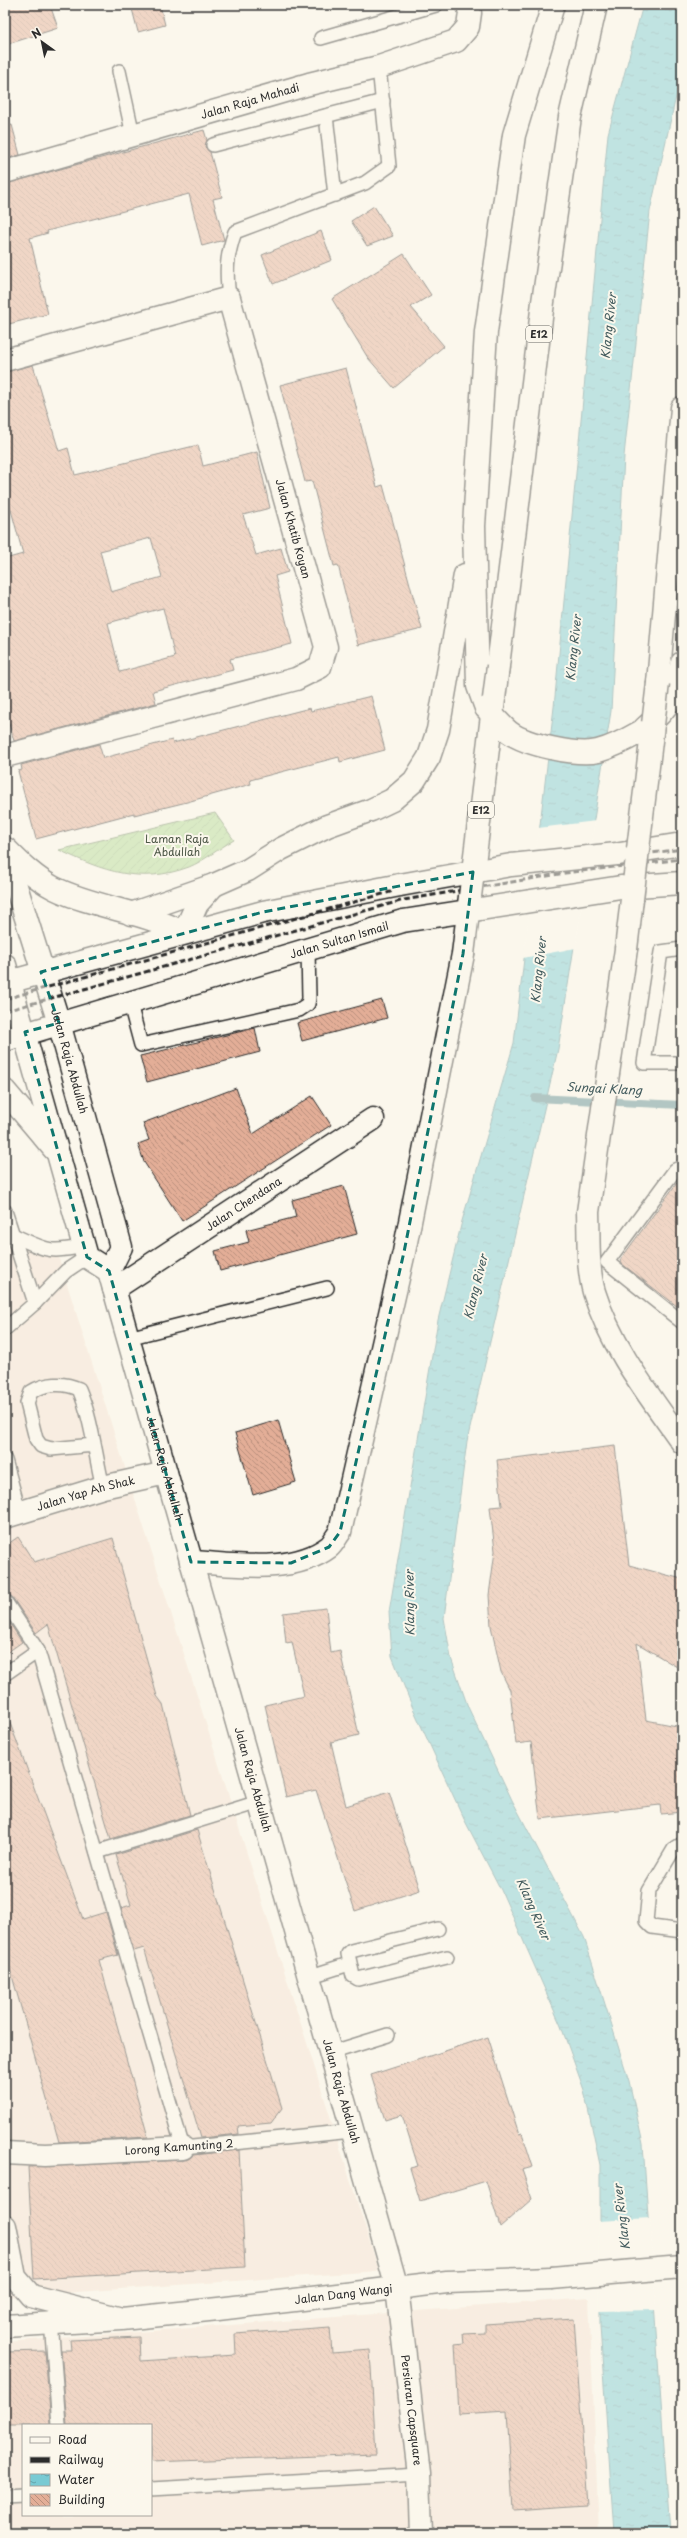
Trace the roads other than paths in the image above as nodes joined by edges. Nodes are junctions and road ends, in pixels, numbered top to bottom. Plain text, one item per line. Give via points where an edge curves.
1 (436, 5) edge
2 (468, 5) edge
3 (553, 5) edge
4 (596, 5) edge
5 (321, 38) dead end
6 (379, 67) junction
7 (119, 72) dead end
8 (382, 101) junction
9 (326, 116) junction
10 (133, 136) junction
11 (213, 145) dead end
12 (5, 172) edge
13 (335, 195) junction
14 (229, 298) junction
15 (5, 360) edge
16 (682, 408) edge
17 (474, 526) junction
18 (682, 663) edge
19 (5, 756) edge
20 (682, 844) edge
21 (5, 850) edge
22 (682, 883) edge
23 (214, 885) junction
24 (131, 914) junction
25 (184, 933) junction
26 (682, 949) edge
27 (308, 950) junction
28 (41, 972) junction
29 (7, 976) edge
30 (130, 1004) junction
31 (58, 1023) junction
32 (26, 1032) junction
33 (5, 1040) edge
34 (682, 1063) edge
35 (5, 1091) edge
36 (373, 1119) dead end
37 (60, 1156) junction
38 (682, 1167) edge
39 (5, 1211) edge
40 (13, 1235) junction
41 (86, 1251) junction
42 (112, 1280) junction
43 (327, 1288) dead end
44 (35, 1303) junction
45 (682, 1322) edge
46 (5, 1329) edge
47 (128, 1338) junction
48 (682, 1442) edge
49 (94, 1445) junction
50 (5, 1460) edge
51 (166, 1472) junction
52 (103, 1487) junction
53 (12, 1514) edge
54 (191, 1562) junction
55 (5, 1601) edge
56 (38, 1651) junction
57 (5, 1674) edge
58 (259, 1802) junction
59 (682, 1844) edge
60 (97, 1852) junction
61 (438, 1929) dead end
62 (682, 1931) edge
63 (447, 1957) dead end
64 (349, 1964) junction
65 (308, 1977) junction
66 (388, 2035) dead end
67 (330, 2053) junction
68 (352, 2131) junction
69 (183, 2148) junction
70 (5, 2153) edge
71 (5, 2226) edge
72 (682, 2267) edge
73 (397, 2288) junction
74 (122, 2319) junction
75 (51, 2322) junction
76 (5, 2326) edge
77 (59, 2424) edge
78 (419, 2474) junction
79 (152, 2488) edge
80 (22, 2495) edge
81 (5, 2496) edge
82 (421, 2533) edge

1 - 5 lane
2 - 6 main road, Jalan Raja Mahadi via 468,27 456,41
3 - 17 main road via 514,135 486,332
4 - 54 main road, E12, bridge via 570,117 543,302 463,954 404,1252 340,1532 329,1547 291,1563
6 - 8 lane
6 - 10 main road, Jalan Raja Mahadi via 294,88
7 - 10 lane
8 - 9 lane
8 - 13 lane via 389,166 365,183
9 - 11 lane
9 - 13 lane
10 - 12 main road, Jalan Raja Mahadi
13 - 14 lane via 235,232 225,270
14 - 15 main road
14 - 19 main road, Jalan Khatib Koyan via 326,646 320,667 296,678
16 - 48 main road, bridge via 658,683 626,949 588,1212 589,1255 594,1291 628,1365
17 - 18 main road, bridge via 478,686 486,708 510,733 532,742 559,748 597,751 622,743 660,716 675,695
17 - 23 main road via 438,730 429,758 414,781 392,800 327,826 281,848 248,870
20 - 25 main road, bridge via 617,854 511,865 263,912
21 - 24 main road via 31,874 52,887 74,897
21 - 28 main road, Jalan Raja Abdullah
22 - 27 main road, Jalan Sultan Ismail, bridge via 621,887 403,921
23 - 24 main road
23 - 25 main road via 197,904
24 - 25 main road via 163,922
25 - 28 main road
26 - 34 lane via 661,952 644,1062
27 - 30 main road, Jalan Sultan Ismail
27 - 30 lane via 309,998 308,1004 299,1010 141,1045
28 - 29 main road
28 - 31 main road, Jalan Raja Abdullah
29 - 32 main road
30 - 31 main road, Jalan Sultan Ismail
31 - 32 main road, Jalan Sultan Ismail
31 - 42 main road, Jalan Raja Abdullah via 121,1247
32 - 33 main road, Jalan Sultan Ismail
32 - 37 main road
35 - 37 main road
36 - 42 main road, Jalan Chendana
37 - 41 main road
38 - 45 lane via 675,1170 607,1262
39 - 40 lane
40 - 41 lane via 47,1251
40 - 44 lane
41 - 42 main road
41 - 44 lane
42 - 47 main road, Jalan Raja Abdullah
43 - 47 lane
44 - 46 lane
47 - 51 main road, Jalan Raja Abdullah
49 - 49 lane via 79,1389 52,1385 31,1392 27,1403 36,1439 41,1446 51,1449
49 - 52 lane
50 - 53 lane
51 - 52 main road, Jalan Yap Ah Shak
51 - 54 main road, Jalan Raja Abdullah
52 - 53 main road, Jalan Yap Ah Shak
54 - 58 main road, Jalan Raja Abdullah
55 - 56 lane
56 - 57 lane
56 - 60 lane
58 - 60 lane
58 - 65 main road, Jalan Raja Abdullah
59 - 62 lane via 674,1849 649,1891 646,1921 652,1927
60 - 69 lane
61 - 64 lane via 351,1951 348,1954
63 - 64 lane via 358,1979 353,1976
64 - 65 lane
65 - 67 main road, Jalan Raja Abdullah
66 - 67 lane
67 - 68 main road, Jalan Raja Abdullah
68 - 69 lane, Lorong Kamunting 2
68 - 73 main road, Jalan Raja Abdullah
69 - 70 main road, Lorong Kamunting 2 via 45,2155
71 - 74 main road via 15,2277 31,2296
72 - 73 main road, Jalan Dang Wangi, bridge via 551,2278 447,2282
73 - 74 main road, Jalan Dang Wangi
73 - 78 main road, Persiaran Capsquare
74 - 75 main road, Jalan Dang Wangi
75 - 76 main road, Jalan Dang Wangi
75 - 77 lane
78 - 79 lane
78 - 82 main road, Persiaran Capsquare
80 - 81 lane

